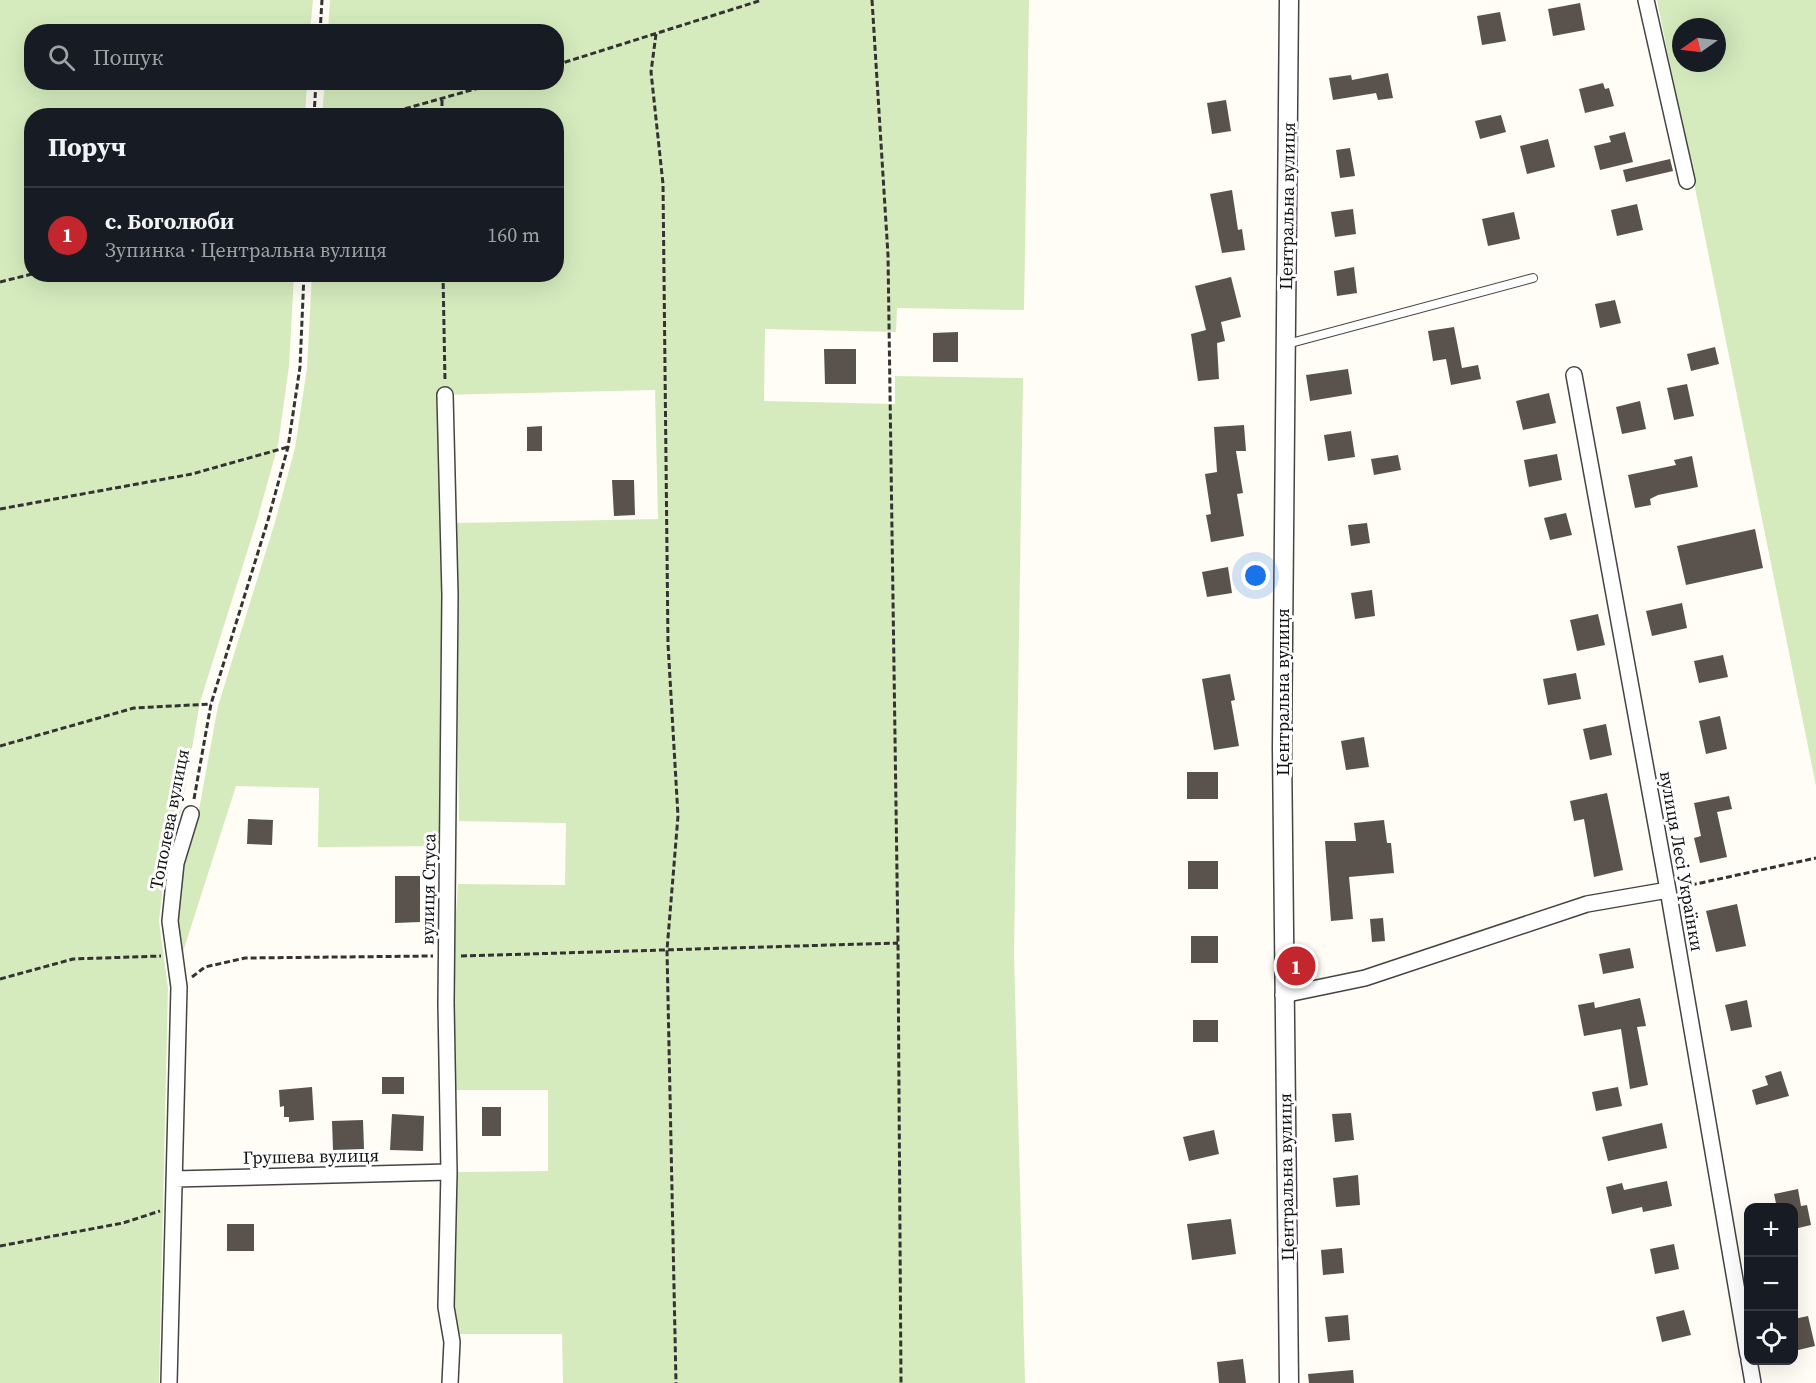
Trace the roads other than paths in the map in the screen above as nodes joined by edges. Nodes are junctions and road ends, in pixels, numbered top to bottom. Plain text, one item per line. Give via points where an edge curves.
1 (1289, 0) edge
2 (1646, 0) edge
3 (1687, 181) dead end
4 (1533, 278) dead end
5 (1286, 344) junction
6 (1574, 375) dead end
7 (446, 395) road end
8 (191, 814) road end
9 (1668, 890) junction
10 (1283, 994) junction
11 (449, 1172) junction
12 (174, 1179) junction
13 (1744, 1327) edge
14 (1750, 1365) edge
15 (169, 1383) edge
16 (450, 1383) edge
17 (1289, 1383) edge
18 (1754, 1383) edge

1 - 5 street, Центральна вулиця
2 - 3 street
4 - 5 lane
5 - 10 street, Центральна вулиця
6 - 9 street, вулиця Лесі Українки
7 - 11 street, вулиця Стуса via 450,595 446,956
8 - 12 street, Тополева вулиця via 176,862 170,921 179,987
9 - 10 street via 1587,904 1365,978
9 - 13 street, вулиця Лесі Українки
10 - 17 street, Центральна вулиця
11 - 12 street, Грушева вулиця
11 - 16 street, вулиця Стуса via 446,1307 452,1342
12 - 15 street, Тополева вулиця
14 - 18 street

